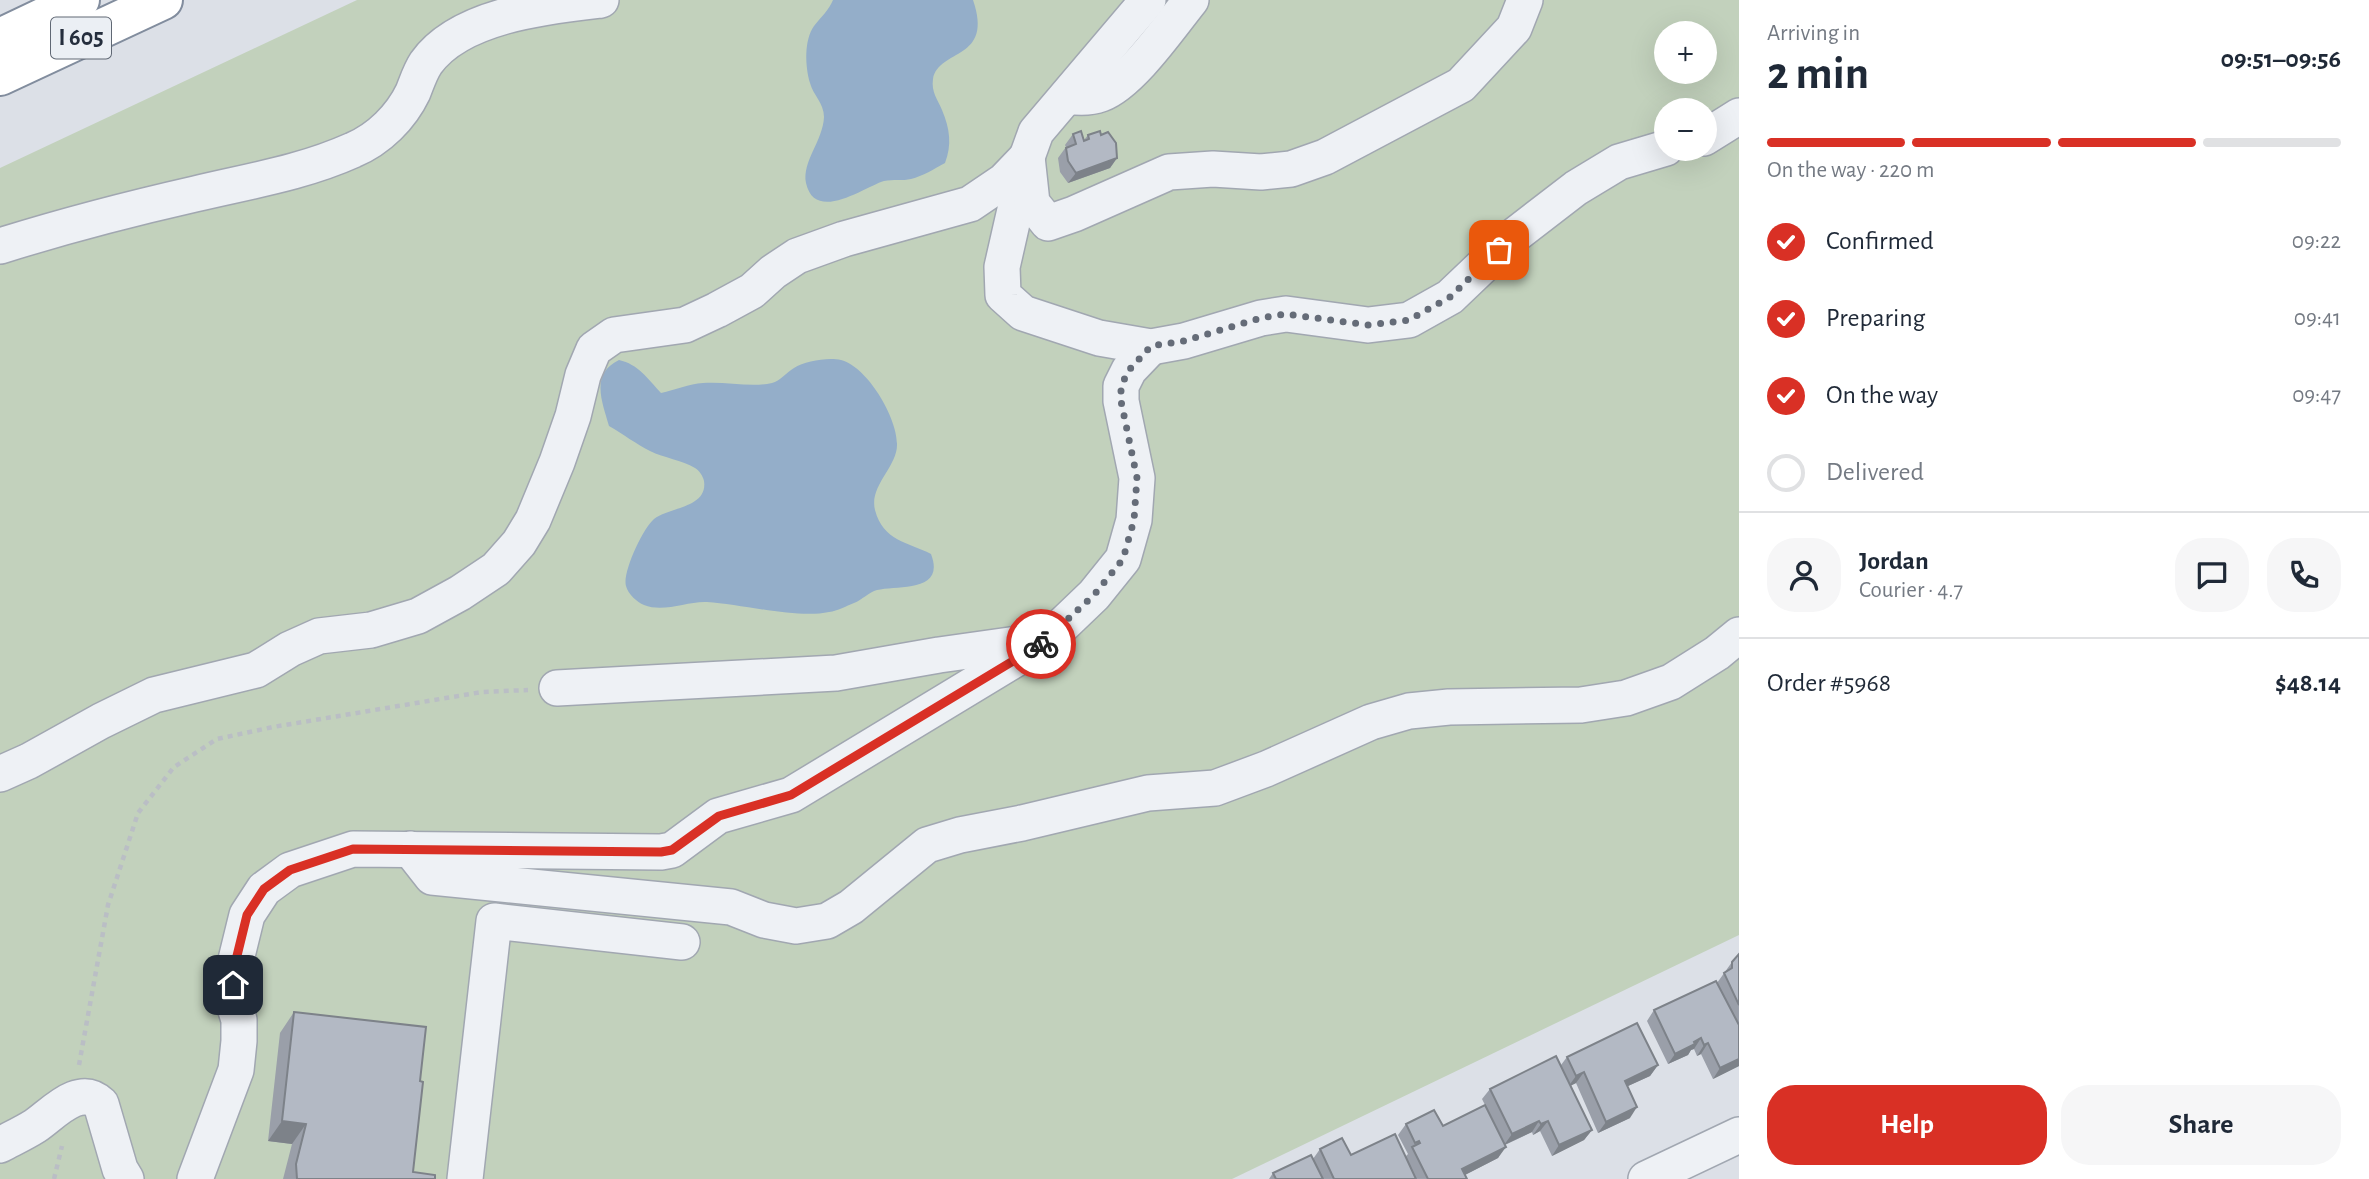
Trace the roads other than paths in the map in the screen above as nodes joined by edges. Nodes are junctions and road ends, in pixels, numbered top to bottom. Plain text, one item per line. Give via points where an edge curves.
1 (33, 0) edge
2 (80, 0) edge
3 (163, 0) edge
4 (601, 0) edge
5 (1148, 0) edge
6 (1191, 0) edge
7 (1525, 0) edge
8 (0, 16) edge
9 (0, 37) edge
10 (0, 76) edge
11 (1068, 96) junction
12 (1739, 116) edge
13 (1717, 130) edge
14 (1654, 152) edge
15 (1027, 157) junction
16 (0, 246) edge
17 (1099, 338) junction
18 (1151, 346) junction
19 (1121, 386) junction
20 (1739, 635) edge
21 (1047, 640) junction
22 (556, 688) road end
23 (0, 774) edge
24 (410, 849) junction
25 (682, 942) dead end
26 (1739, 1135) edge
27 (0, 1145) edge
28 (126, 1179) edge
29 (195, 1179) edge
30 (465, 1179) edge
31 (1646, 1179) edge

1 - 8 highway
2 - 9 highway
3 - 10 highway, I 605
4 - 16 street via 492,20 446,43 427,61 401,113 357,149 279,177 68,225
5 - 11 street
6 - 11 street via 1119,84 1100,94
7 - 15 street via 1514,28 1461,85 1325,157 1291,169 1170,172 1048,223 1032,203
11 - 15 street via 1036,132
12 - 13 street
14 - 18 street via 1619,162 1576,188 1516,235 1450,297 1409,320 1368,325 1286,314
15 - 17 street via 1002,267 1003,295 1023,313
15 - 23 street via 1004,181 970,204 797,256 752,291 685,325 614,335 594,349 533,520 496,569 460,593 418,616 371,630 318,636 256,670 154,695
17 - 18 street
17 - 19 street
18 - 19 street
19 - 21 street via 1137,478 1134,520 1123,559
20 - 24 street via 1671,682 1626,698 1581,705 1409,711 1371,722 1215,788 1148,793 927,845 851,907 827,921 796,926 731,907 432,877
21 - 22 street via 836,673
21 - 24 street via 791,795 719,816 672,850
24 - 29 street via 353,849 290,870 258,897 247,915 234,968 233,1002 239,1020 236,1070
25 - 30 street via 494,921
26 - 31 street
27 - 28 street via 73,1099 95,1098

